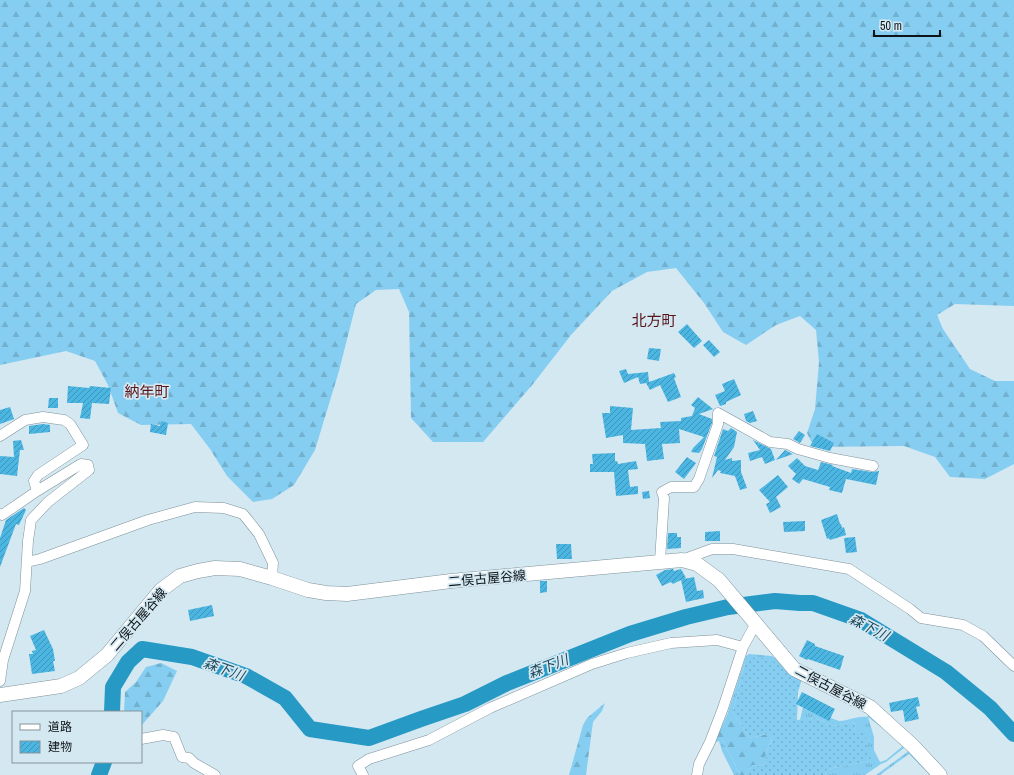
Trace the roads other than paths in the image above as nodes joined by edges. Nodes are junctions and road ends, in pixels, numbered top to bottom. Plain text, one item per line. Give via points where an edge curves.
1 (0, 436) edge
2 (873, 466) dead end
3 (37, 491) junction
4 (0, 514) edge
5 (682, 560) junction
6 (660, 561) junction
7 (27, 562) junction
8 (272, 578) junction
9 (756, 623) junction
10 (743, 647) junction
11 (1014, 666) edge
12 (0, 681) edge
13 (0, 695) edge
14 (142, 739) edge
15 (215, 775) edge
16 (363, 775) edge
17 (697, 775) edge
18 (940, 775) edge

1 - 3 street via 26,420 43,417 64,420 70,424 83,445 38,475 34,481
2 - 6 street via 841,461 788,444 770,442 718,413 718,424 694,487 671,487 662,492 664,498
3 - 4 street
3 - 7 street via 81,464 88,465 89,470 48,502 31,520
5 - 6 main road, 二俣古屋谷線
5 - 9 main road, 二俣古屋谷線 via 697,564 719,580
5 - 11 street via 712,549 733,549 849,569 921,618 963,625 983,636
6 - 8 main road, 二俣古屋谷線 via 459,580 347,594 308,590
7 - 8 street via 176,512 195,507 224,508 243,514 259,534 273,563
7 - 12 street via 25,591 3,660
8 - 13 main road, 二俣古屋谷線 via 240,569 215,568 180,576 161,590 107,655 79,678 61,686
9 - 10 street
9 - 18 main road, 二俣古屋谷線 via 794,669 870,707
10 - 16 street via 717,640 671,643 585,666 490,708 428,740 369,759 358,766
10 - 17 street
14 - 15 street via 163,735 174,737 182,757 189,758

